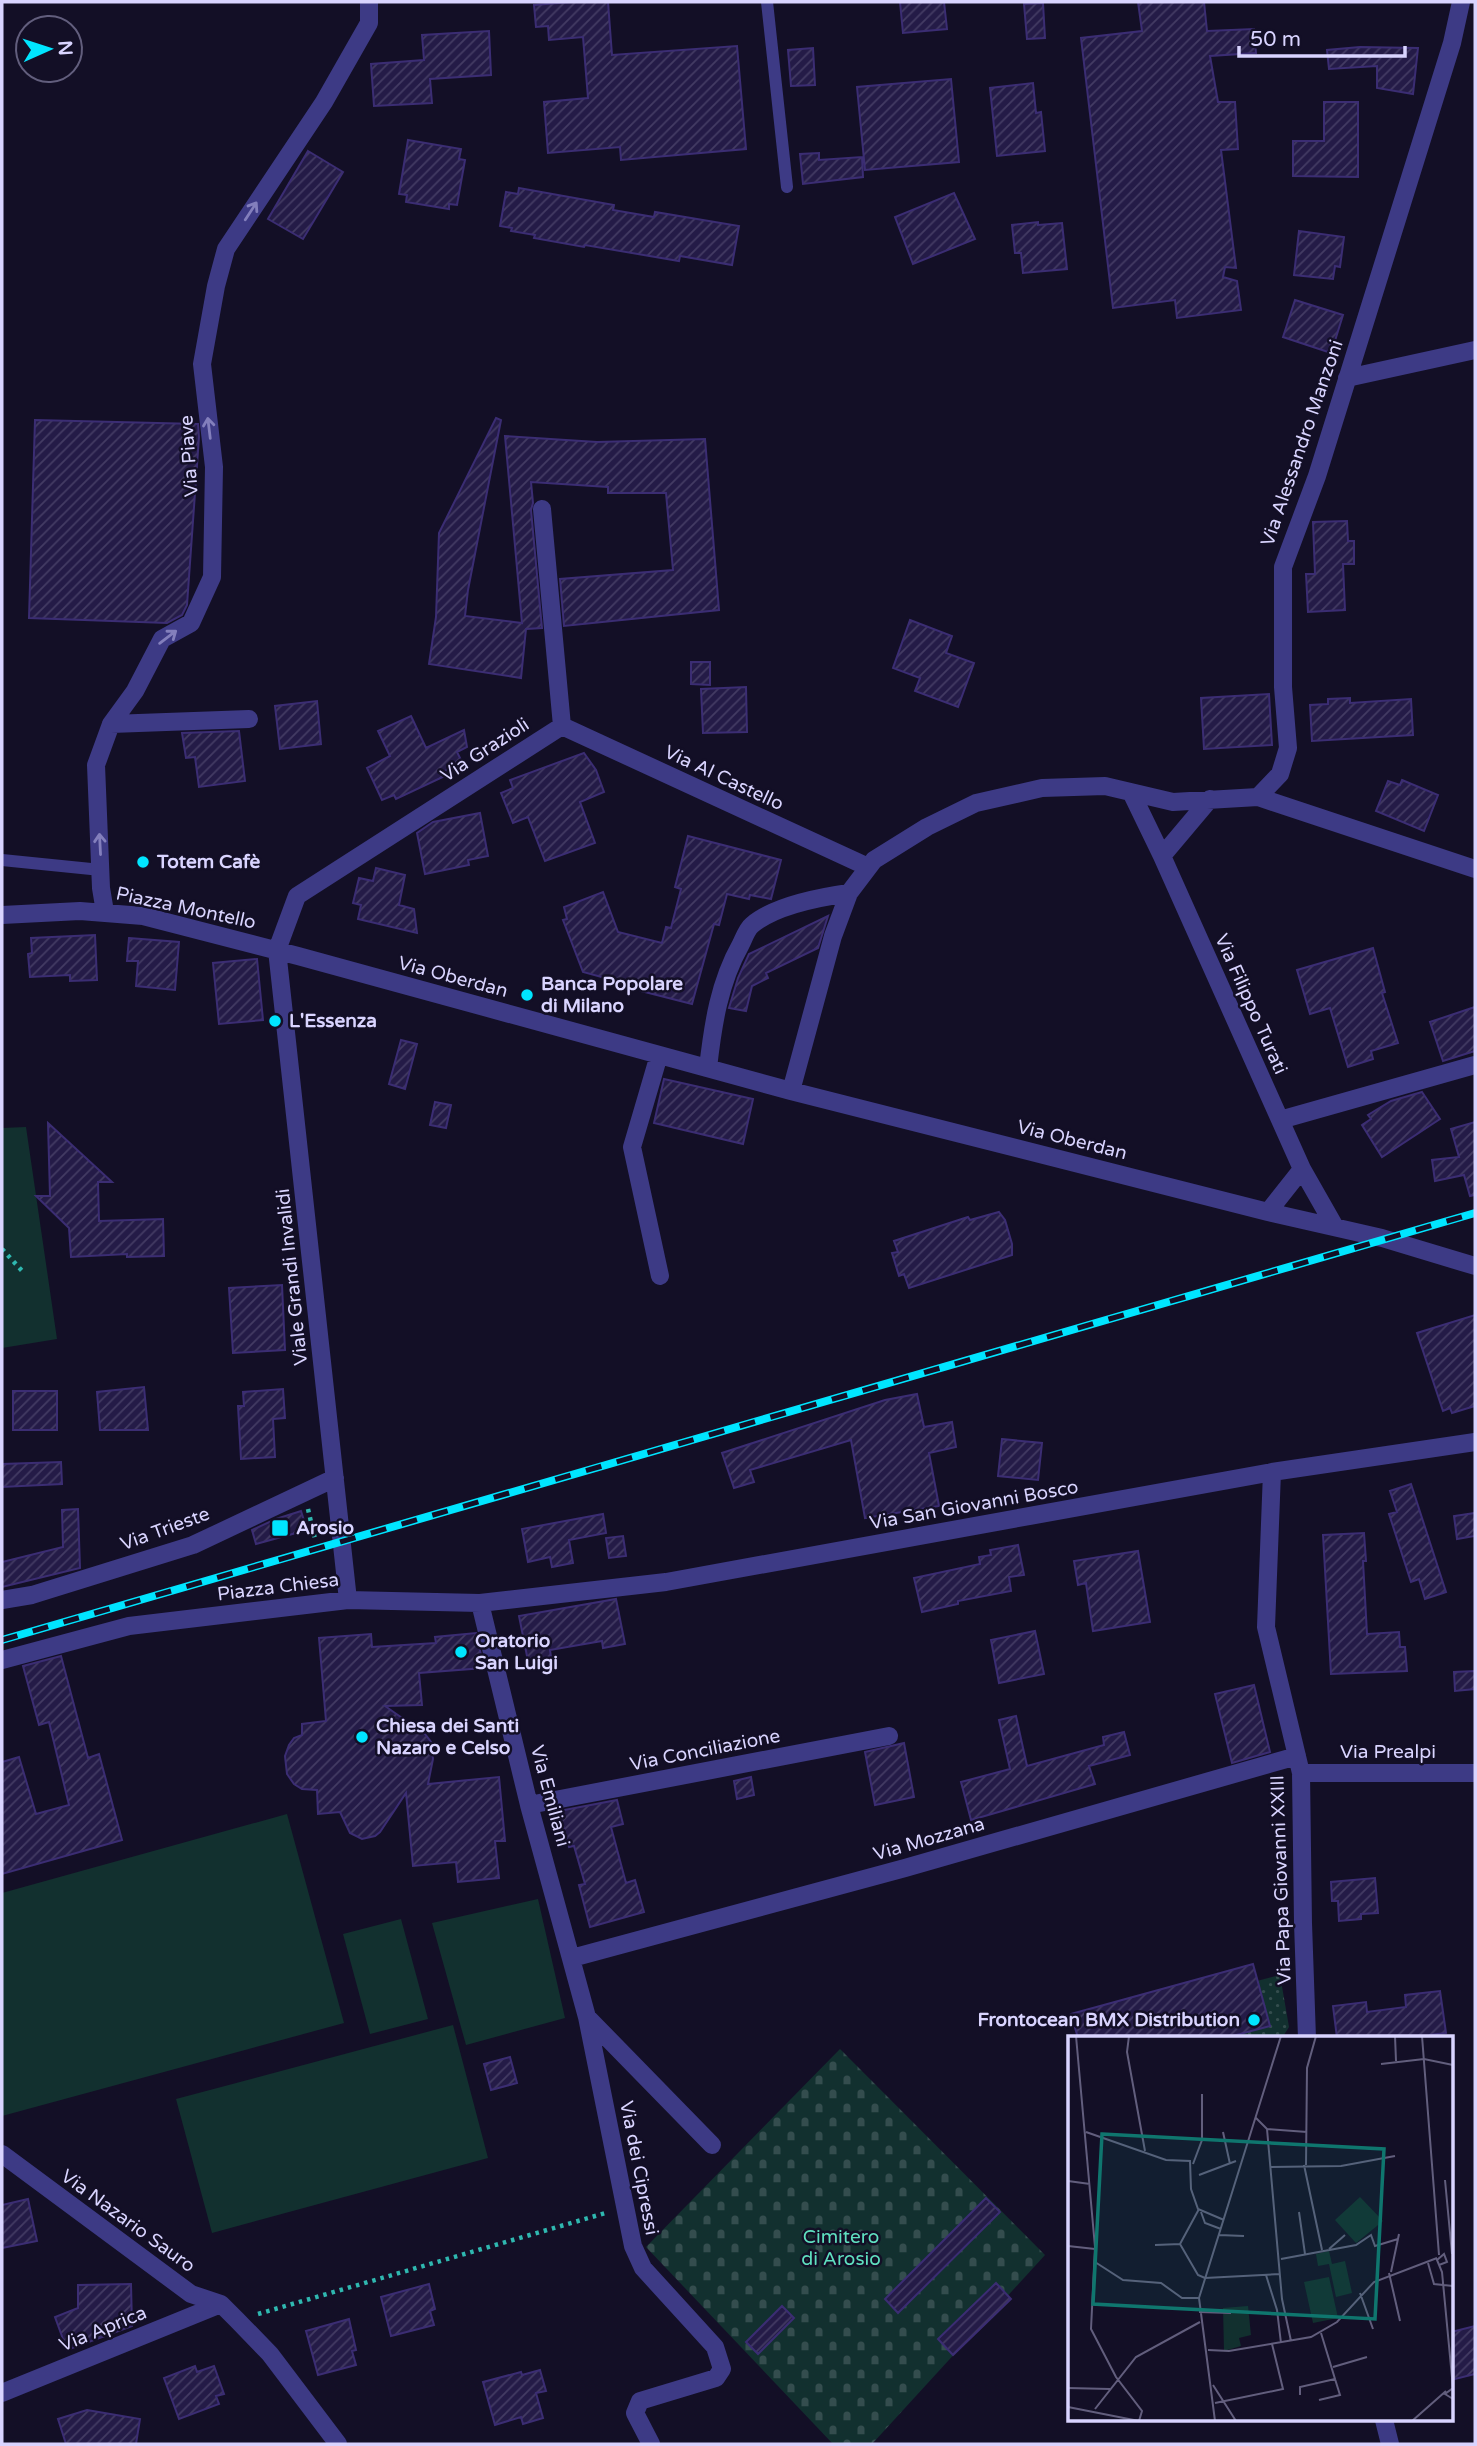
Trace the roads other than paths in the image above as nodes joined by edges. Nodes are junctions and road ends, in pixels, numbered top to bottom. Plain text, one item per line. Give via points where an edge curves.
1 (369, 2) edge
2 (767, 2) edge
3 (1461, 2) edge
4 (787, 187) dead end
5 (1475, 350) edge
6 (1347, 378) junction
7 (542, 509) dead end
8 (249, 719) dead end
9 (111, 724) junction
10 (562, 726) junction
11 (1131, 792) junction
12 (1258, 797) junction
13 (1210, 799) junction
14 (1162, 856) junction
15 (2, 860) edge
16 (869, 867) junction
17 (1475, 869) edge
18 (101, 870) junction
19 (849, 893) junction
20 (105, 912) junction
21 (2, 915) edge
22 (277, 950) junction
23 (659, 1055) junction
24 (1475, 1065) edge
25 (708, 1068) junction
26 (791, 1091) junction
27 (1280, 1120) junction
28 (1302, 1169) junction
29 (1268, 1212) junction
30 (1335, 1227) junction
31 (1475, 1266) edge
32 (660, 1276) dead end
33 (1475, 1442) edge
34 (1272, 1472) junction
35 (335, 1478) junction
36 (2, 1600) edge
37 (348, 1600) junction
38 (480, 1602) junction
39 (2, 1660) edge
40 (889, 1736) dead end
41 (1299, 1764) junction
42 (1475, 1773) edge
43 (529, 1805) junction
44 (572, 1958) junction
45 (587, 2017) junction
46 (1307, 2036) edge
47 (712, 2145) dead end
48 (2, 2154) edge
49 (221, 2304) junction
50 (2, 2393) edge
51 (1384, 2422) edge
52 (338, 2444) edge
53 (651, 2444) edge
54 (1390, 2444) edge

9 -> 1 street, Via Piave via 135,691 162,639 191,623 212,577 214,467 202,364 226,249 324,102 369,23
2 - 4 lane
3 - 6 street, Via Alessandro Manzoni
5 - 6 street
6 - 12 street, Via Alessandro Manzoni via 1283,567 1288,748 1280,774
7 - 10 street
8 - 9 street
18 -> 9 street, Via Piave via 96,765
10 - 16 street, Via Al Castello
10 - 22 street, Via Grazioli via 297,895
11 - 13 street via 1173,802
11 - 14 street, Via Filippo Turati
11 - 16 street via 1105,786 1042,788 976,803 927,827
12 - 13 street
12 - 17 street
13 - 14 street
14 - 27 street, Via Filippo Turati
15 - 18 lane, Piazza Montello
16 - 19 street
18 - 20 street, Via Piave
19 - 25 street via 816,897 751,926 727,969 712,1028
19 - 26 street
20 - 21 street, Piazza Montello
20 - 22 street, Piazza Montello via 143,916
22 - 23 street, Via Oberdan
22 - 35 street, Viale Grandi Invalidi
23 - 25 street, Via Oberdan
23 - 32 street via 632,1147
24 - 27 street
25 - 26 street, Via Oberdan
26 - 29 street, Via Oberdan
27 - 28 street, Via Filippo Turati
28 - 29 street
28 - 30 street, Via Filippo Turati
29 - 30 street, Via Oberdan
30 - 31 street, Via Oberdan
33 - 34 street, Via San Giovanni Bosco
34 - 38 street, Via San Giovanni Bosco via 666,1582
34 - 41 street, Via Papa Giovanni XXIII via 1266,1627
35 - 36 street, Via Trieste via 193,1545
35 - 37 street, Viale Grandi Invalidi
37 - 38 street, Piazza Chiesa
37 - 39 street, Piazza Chiesa via 129,1626
38 - 43 street, Via Emiliani
40 - 43 street, Via Conciliazione
41 - 42 street, Via Prealpi
41 - 44 street, Via Mozzana
41 - 46 street, Via Papa Giovanni XXIII
43 - 44 street, Via Emiliani
44 - 45 street, Via dei Cipressi
45 - 47 street, Via dei Cipressi
45 - 53 street, Via dei Cipressi via 633,2246 643,2268 715,2347 722,2369 716,2378 640,2401 635,2413
48 - 49 street, Via Nazario Sauro via 191,2294
49 - 50 street, Via Aprica
49 - 52 street, Via Nazario Sauro via 270,2354
51 - 54 street

